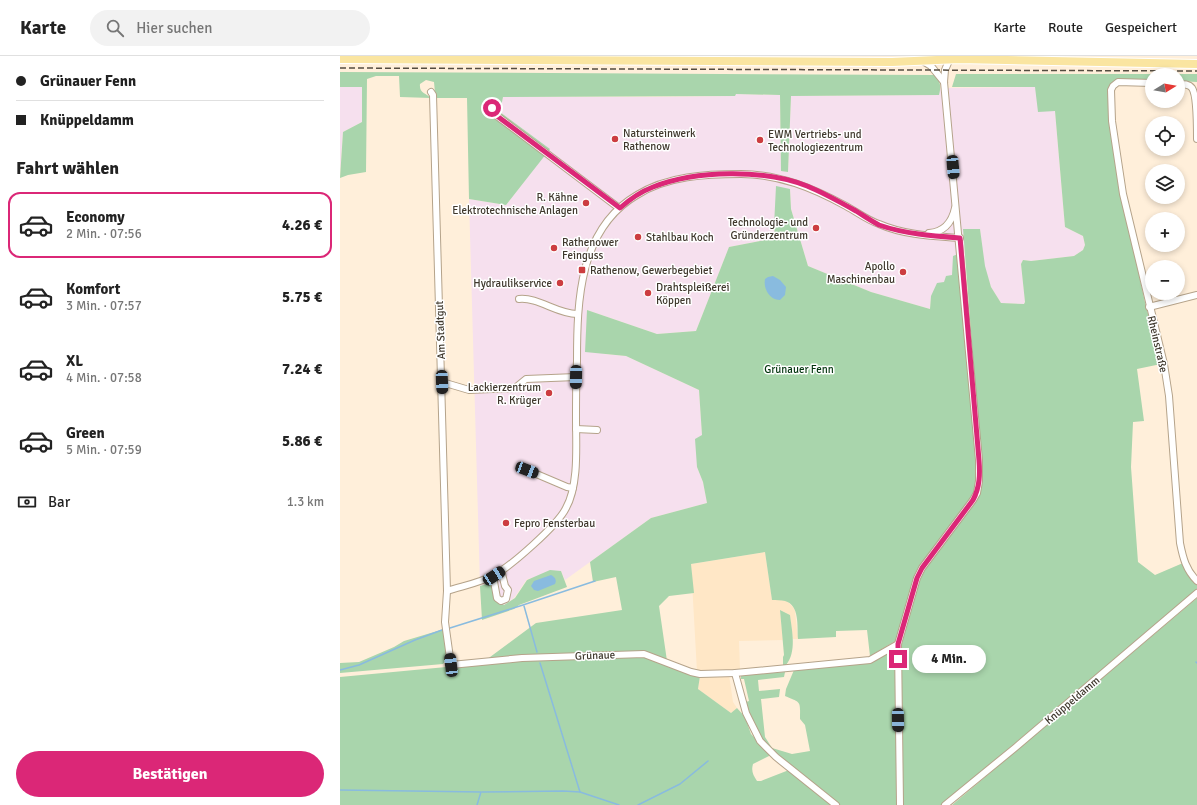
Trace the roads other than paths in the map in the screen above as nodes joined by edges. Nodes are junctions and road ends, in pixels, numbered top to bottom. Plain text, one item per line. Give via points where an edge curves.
1 (975, 56) edge
2 (951, 58) edge
3 (340, 59) edge
4 (920, 60) junction
5 (984, 60) junction
6 (1197, 64) edge
7 (944, 82) junction
8 (1145, 83) edge
9 (1185, 84) edge
10 (432, 92) dead end
11 (490, 102) dead end
12 (1197, 131) edge
13 (1197, 139) edge
14 (956, 203) junction
15 (620, 208) junction
16 (920, 234) junction
17 (960, 238) junction
18 (1197, 295) edge
19 (519, 299) dead end
20 (1149, 307) junction
21 (577, 314) junction
22 (576, 377) junction
23 (442, 382) junction
24 (576, 429) junction
25 (597, 430) dead end
26 (520, 468) dead end
27 (573, 488) junction
28 (501, 570) junction
29 (494, 576) junction
30 (1197, 581) edge
31 (447, 591) junction
32 (1197, 593) edge
33 (898, 644) junction
34 (451, 665) joint
35 (735, 673) junction
36 (836, 805) edge
37 (900, 805) edge
38 (945, 805) edge

1 - 5 street
2 - 4 main road
2 - 5 main road
2 - 7 street via 945,70
3 - 4 main road via 885,62
4 - 7 street via 931,66
5 - 6 main road
7 - 14 street
8 - 20 street, Rheinstraße via 1118,82 1111,90 1112,121 1123,194
9 - 12 street via 1192,87 1195,94
10 - 23 street, Am Stadtgut
11 - 15 street via 497,116
12 - 13 street
14 - 16 street via 947,225 933,232
14 - 17 street
15 - 16 street via 636,195 665,182 707,175 752,174 771,176 807,186 878,224
15 - 21 street via 599,234 590,251 583,273
16 - 17 street
17 - 33 street via 979,481 973,500 917,578
18 - 20 street
19 - 21 street
20 - 30 street, Rheinstraße via 1164,364 1169,396 1180,543 1184,561
21 - 22 street
22 - 23 street via 526,380 514,388 469,390
22 - 24 street
23 - 31 street, Am Stadtgut
24 - 25 street
24 - 27 street
26 - 27 street
27 - 28 street via 566,510 560,517
28 - 29 street
28 - 29 street via 508,590 506,599 501,601 497,598
29 - 31 street
31 - 34 street, Am Stadtgut via 445,622
32 - 38 street, Knüppeldamm
33 - 35 street, Grünaue via 870,660
33 - 37 street
34 - 35 street, Grünaue via 522,658 644,654 700,674
35 - 36 street via 746,713 760,741

